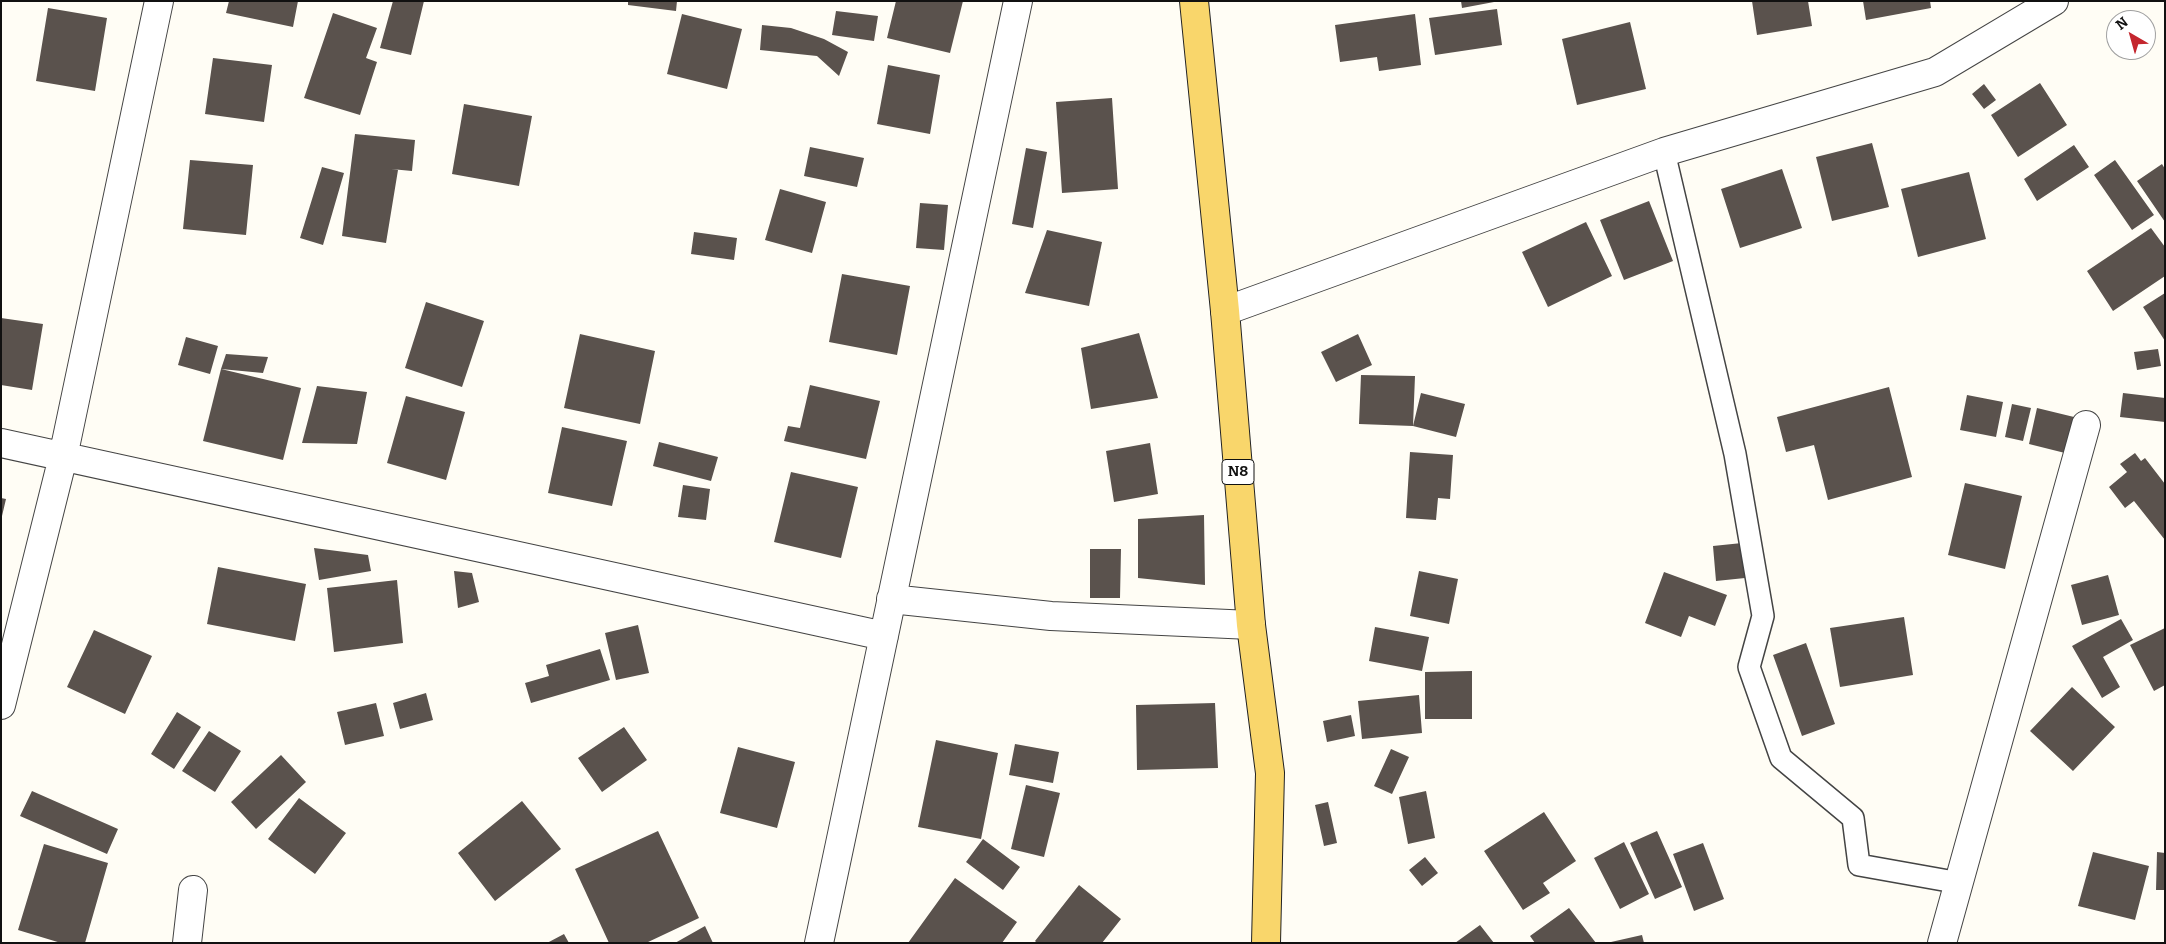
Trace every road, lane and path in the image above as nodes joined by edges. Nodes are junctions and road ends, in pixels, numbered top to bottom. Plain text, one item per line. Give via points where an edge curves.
1 (159, 1) edge
2 (1018, 1) edge
3 (1194, 1) edge
4 (2054, 1) edge
5 (1664, 152) junction
6 (1225, 311) junction
7 (2086, 425) dead end
8 (1, 443) edge
9 (63, 457) junction
10 (891, 599) junction
11 (1250, 625) junction
12 (884, 636) junction
13 (1, 704) edge
14 (1960, 883) junction
15 (193, 890) dead end
16 (187, 943) edge
17 (819, 943) edge
18 (1266, 943) edge
19 (1942, 943) edge

1 - 9 street
2 - 10 street
3 - 6 main road, N8
4 - 5 street via 1935,72
5 - 6 street
5 - 14 lane via 1735,454 1763,616 1749,667 1781,758 1853,818 1859,865
6 - 11 main road, N8
7 - 14 street
8 - 9 street
9 - 12 street
9 - 13 street
10 - 11 street via 1051,616
10 - 12 street
11 - 18 main road, N8 via 1270,773
12 - 17 street
14 - 19 street
15 - 16 street

